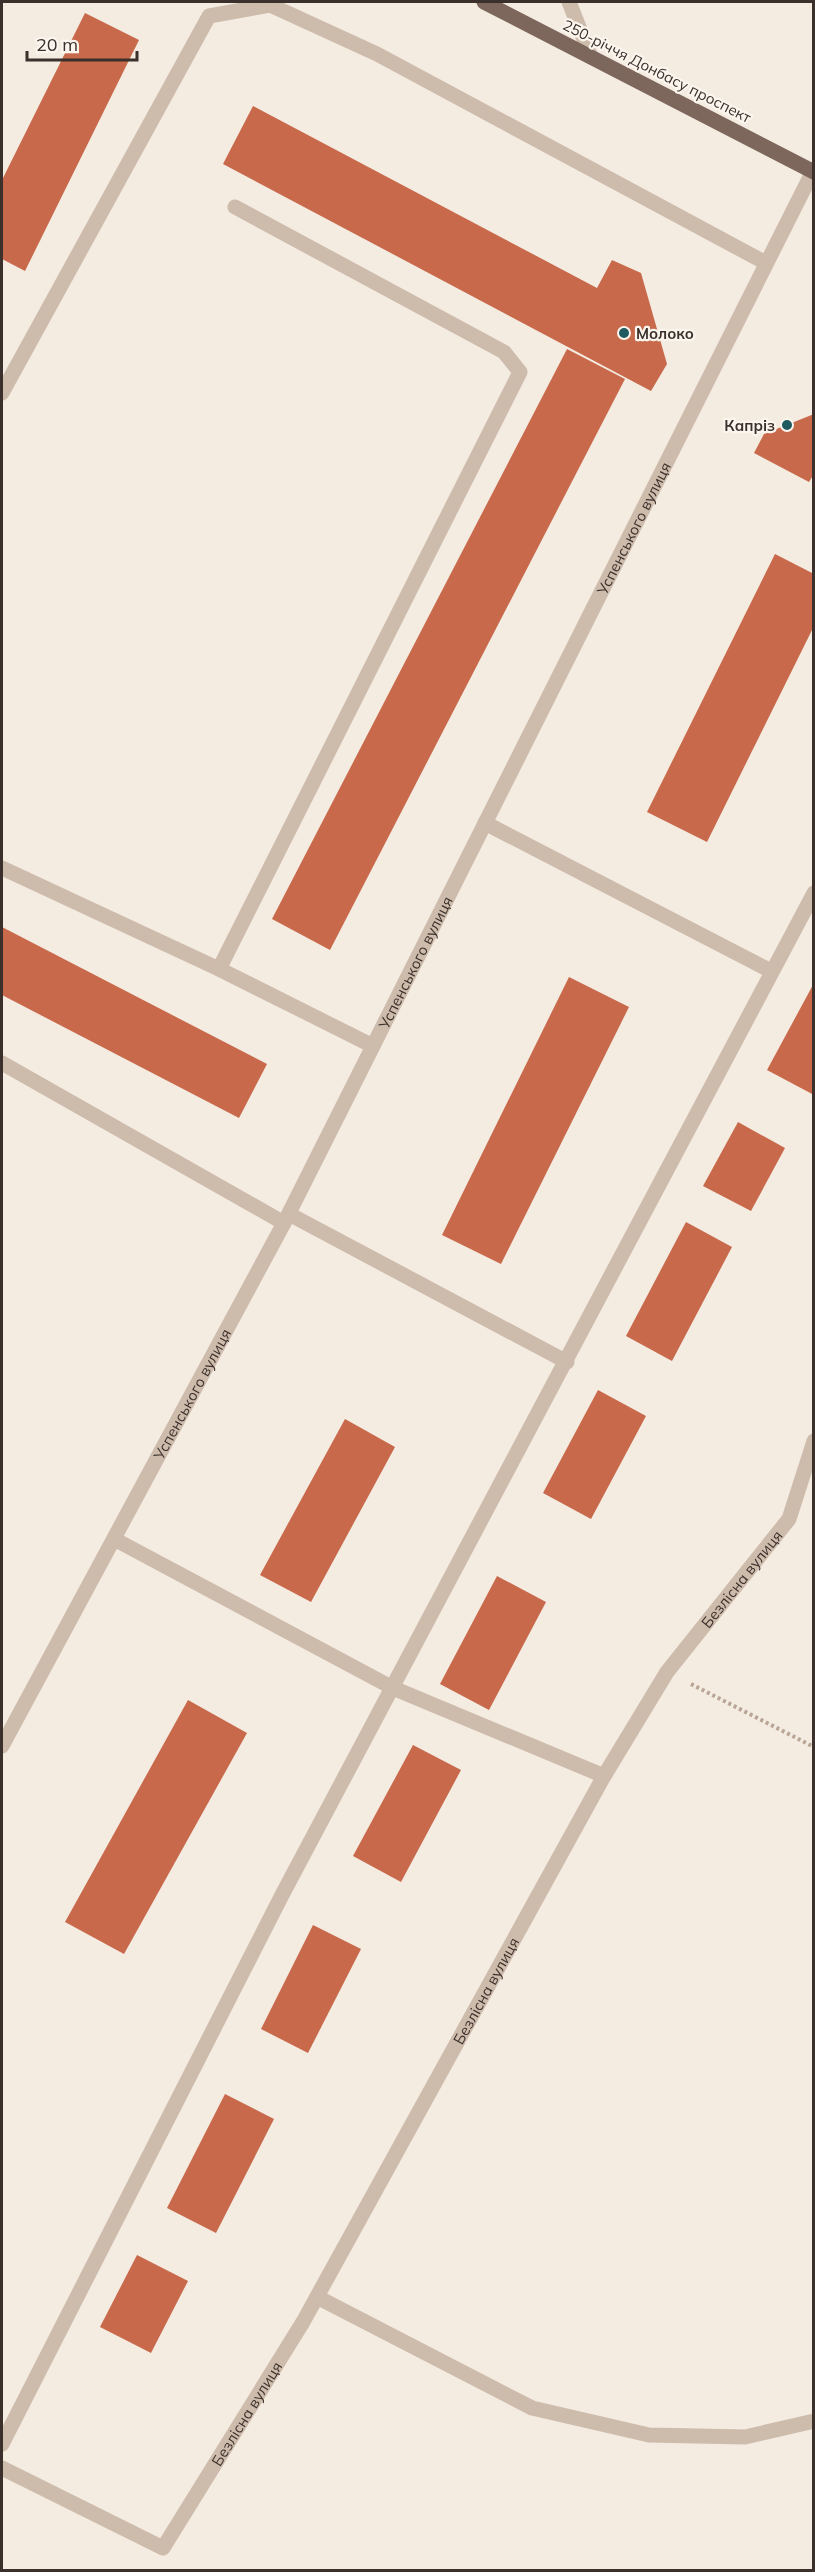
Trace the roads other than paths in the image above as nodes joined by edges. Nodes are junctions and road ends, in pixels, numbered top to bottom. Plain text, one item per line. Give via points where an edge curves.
1 (484, 2) edge
2 (569, 2) edge
3 (591, 57) junction
4 (813, 171) edge
5 (235, 207) dead end
6 (766, 263) junction
7 (2, 393) edge
8 (485, 823) junction
9 (2, 868) edge
10 (813, 893) edge
11 (219, 969) junction
12 (771, 971) junction
13 (373, 1046) junction
14 (2, 1063) edge
15 (286, 1219) junction
16 (567, 1362) junction
17 (813, 1441) edge
18 (114, 1539) junction
19 (393, 1688) junction
20 (2, 1746) edge
21 (604, 1776) junction
22 (317, 2297) junction
23 (813, 2421) edge
24 (2, 2444) edge
25 (2, 2468) edge

1 - 3 main road, 250-річчя Донбасу проспект
2 - 3 street
3 - 4 main road, 250-річчя Донбасу проспект
4 - 6 street, Успенського вулиця
5 - 11 street via 504,352 520,372
6 - 7 street via 377,54 270,5 209,16
6 - 8 street, Успенського вулиця
8 - 12 street
8 - 13 street, Успенського вулиця
9 - 11 street
10 - 12 street
11 - 13 street
12 - 16 street
13 - 15 street, Успенського вулиця
14 - 15 street
15 - 16 street
15 - 18 street, Успенського вулиця
16 - 19 street
17 - 21 street, Безлісна вулиця via 789,1519 667,1672
18 - 19 street
18 - 20 street, Успенського вулиця
19 - 21 street
19 - 24 street via 282,1895
21 - 22 street, Безлісна вулиця
22 - 23 street via 532,2408 649,2434 745,2437
22 - 25 street, Безлісна вулиця via 164,2548

